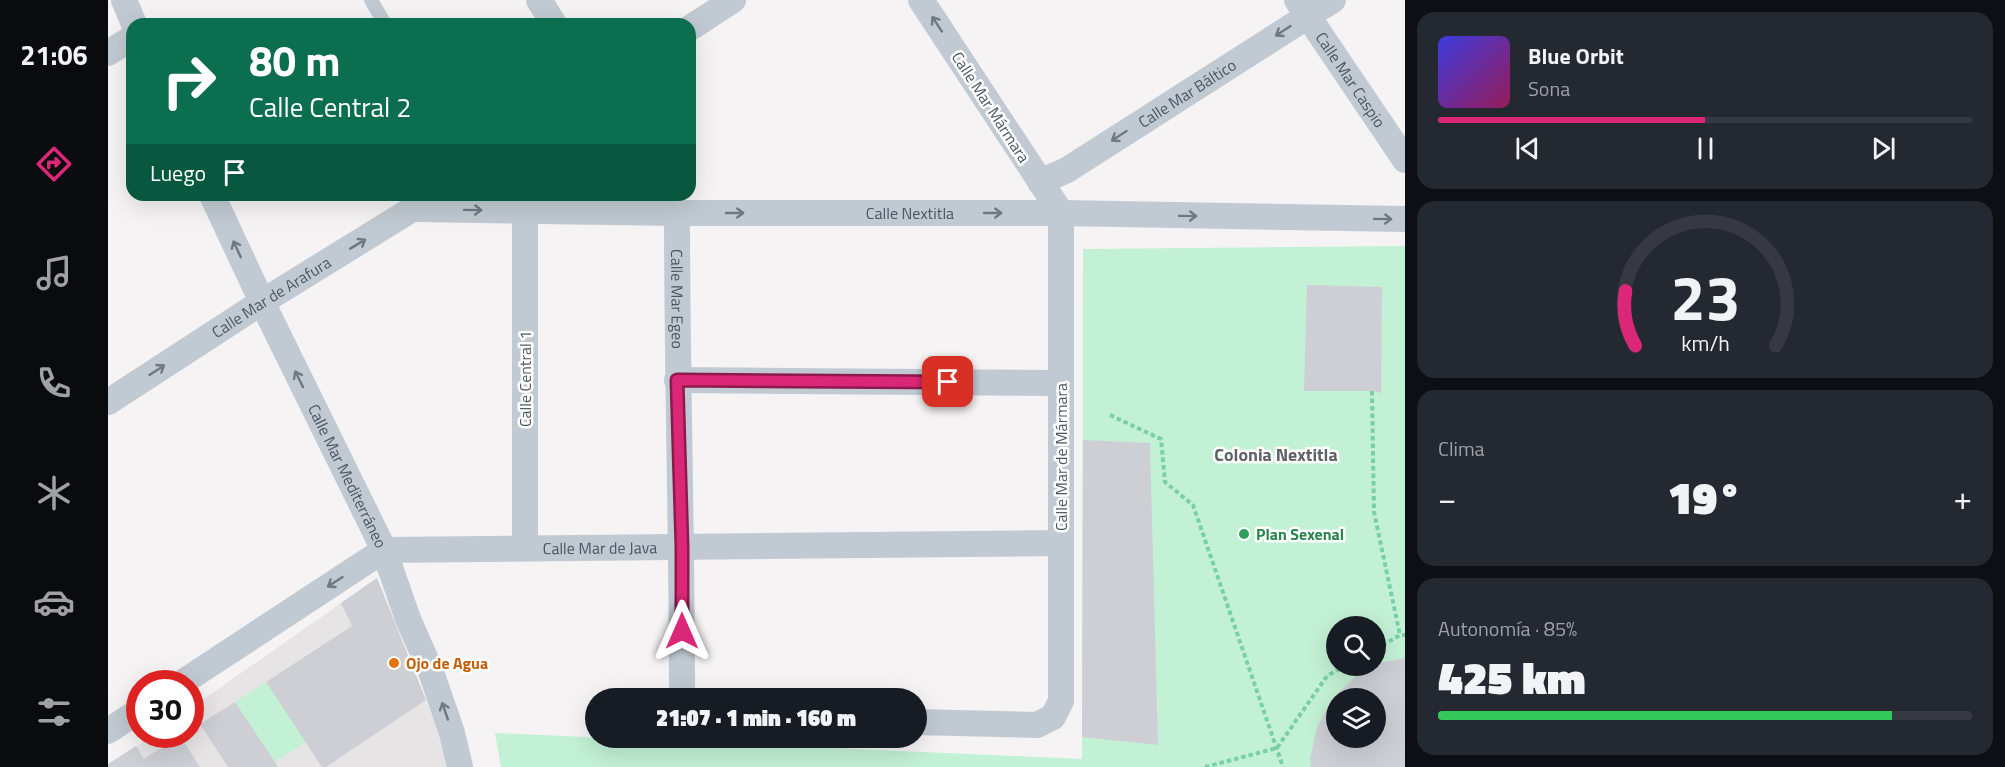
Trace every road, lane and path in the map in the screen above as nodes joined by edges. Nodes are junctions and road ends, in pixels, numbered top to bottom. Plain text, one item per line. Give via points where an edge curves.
1 (124, 0) edge
2 (371, 0) edge
3 (539, 0) edge
4 (733, 0) edge
5 (921, 0) edge
6 (1333, 0) edge
7 (1302, 8) edge
8 (132, 18) edge
9 (382, 18) edge
10 (550, 18) edge
11 (696, 24) edge
12 (126, 42) edge
13 (108, 53) edge
14 (1405, 160) edge
15 (1040, 182) junction
16 (215, 201) edge
17 (425, 202) edge
18 (671, 204) edge
19 (525, 210) junction
20 (1061, 213) junction
21 (1405, 219) edge
22 (262, 302) junction
23 (677, 380) junction
24 (1061, 383) junction
25 (1372, 391) dead end
26 (108, 402) edge
27 (1110, 414) dead end
28 (1061, 543) junction
29 (682, 547) junction
30 (525, 548) junction
31 (384, 550) junction
32 (1402, 635) edge
33 (1386, 644) edge
34 (201, 670) edge
35 (1327, 676) edge
36 (683, 688) edge
37 (126, 719) edge
38 (927, 723) edge
39 (108, 731) edge
40 (1277, 748) junction
41 (460, 767) edge
42 (1205, 767) edge
43 (1283, 767) edge

1 - 8 street
2 - 9 lane
3 - 10 street
4 - 11 street
15 -> 5 street, Calle Mar Mármara
6 - 7 street, Calle Mar Báltico
7 - 14 street, Calle Mar Caspio
7 -> 15 street, Calle Mar Báltico via 1067,170
12 - 13 street
15 - 20 street, Calle Mar Mármara
22 -> 16 street, Calle Mar Mediterráneo
17 -> 19 street, Calle Nextitla
22 -> 17 street, Calle Mar de Arafura
18 - 19 street, Calle Nextitla
18 -> 20 street, Calle Nextitla
18 - 23 street, Calle Mar Egeo
19 - 30 street, Calle Central 1
20 -> 21 street, Calle Nextitla
20 - 24 street, Calle Mar de Mármara
26 -> 22 street, Calle Mar de Arafura
31 -> 22 street, Calle Mar Mediterráneo
23 - 24 street
23 - 29 street, Calle Mar Egeo
24 - 28 street, Calle Mar de Mármara
25 - 32 path via 1374,512
27 - 40 path via 1161,439 1165,482 1193,505
28 - 29 street, Calle Mar de Java
28 - 38 street, Calle Mar de Mármara via 1060,701 1053,717 1037,725
29 - 30 street, Calle Mar de Java
29 - 36 street, Calle Mar Egeo
30 - 31 street, Calle Mar de Java
31 -> 34 street
41 -> 31 street, Calle Mar Mediterráneo via 430,669
32 - 33 path
35 - 40 path
37 - 39 street
40 - 42 path
40 - 43 path

